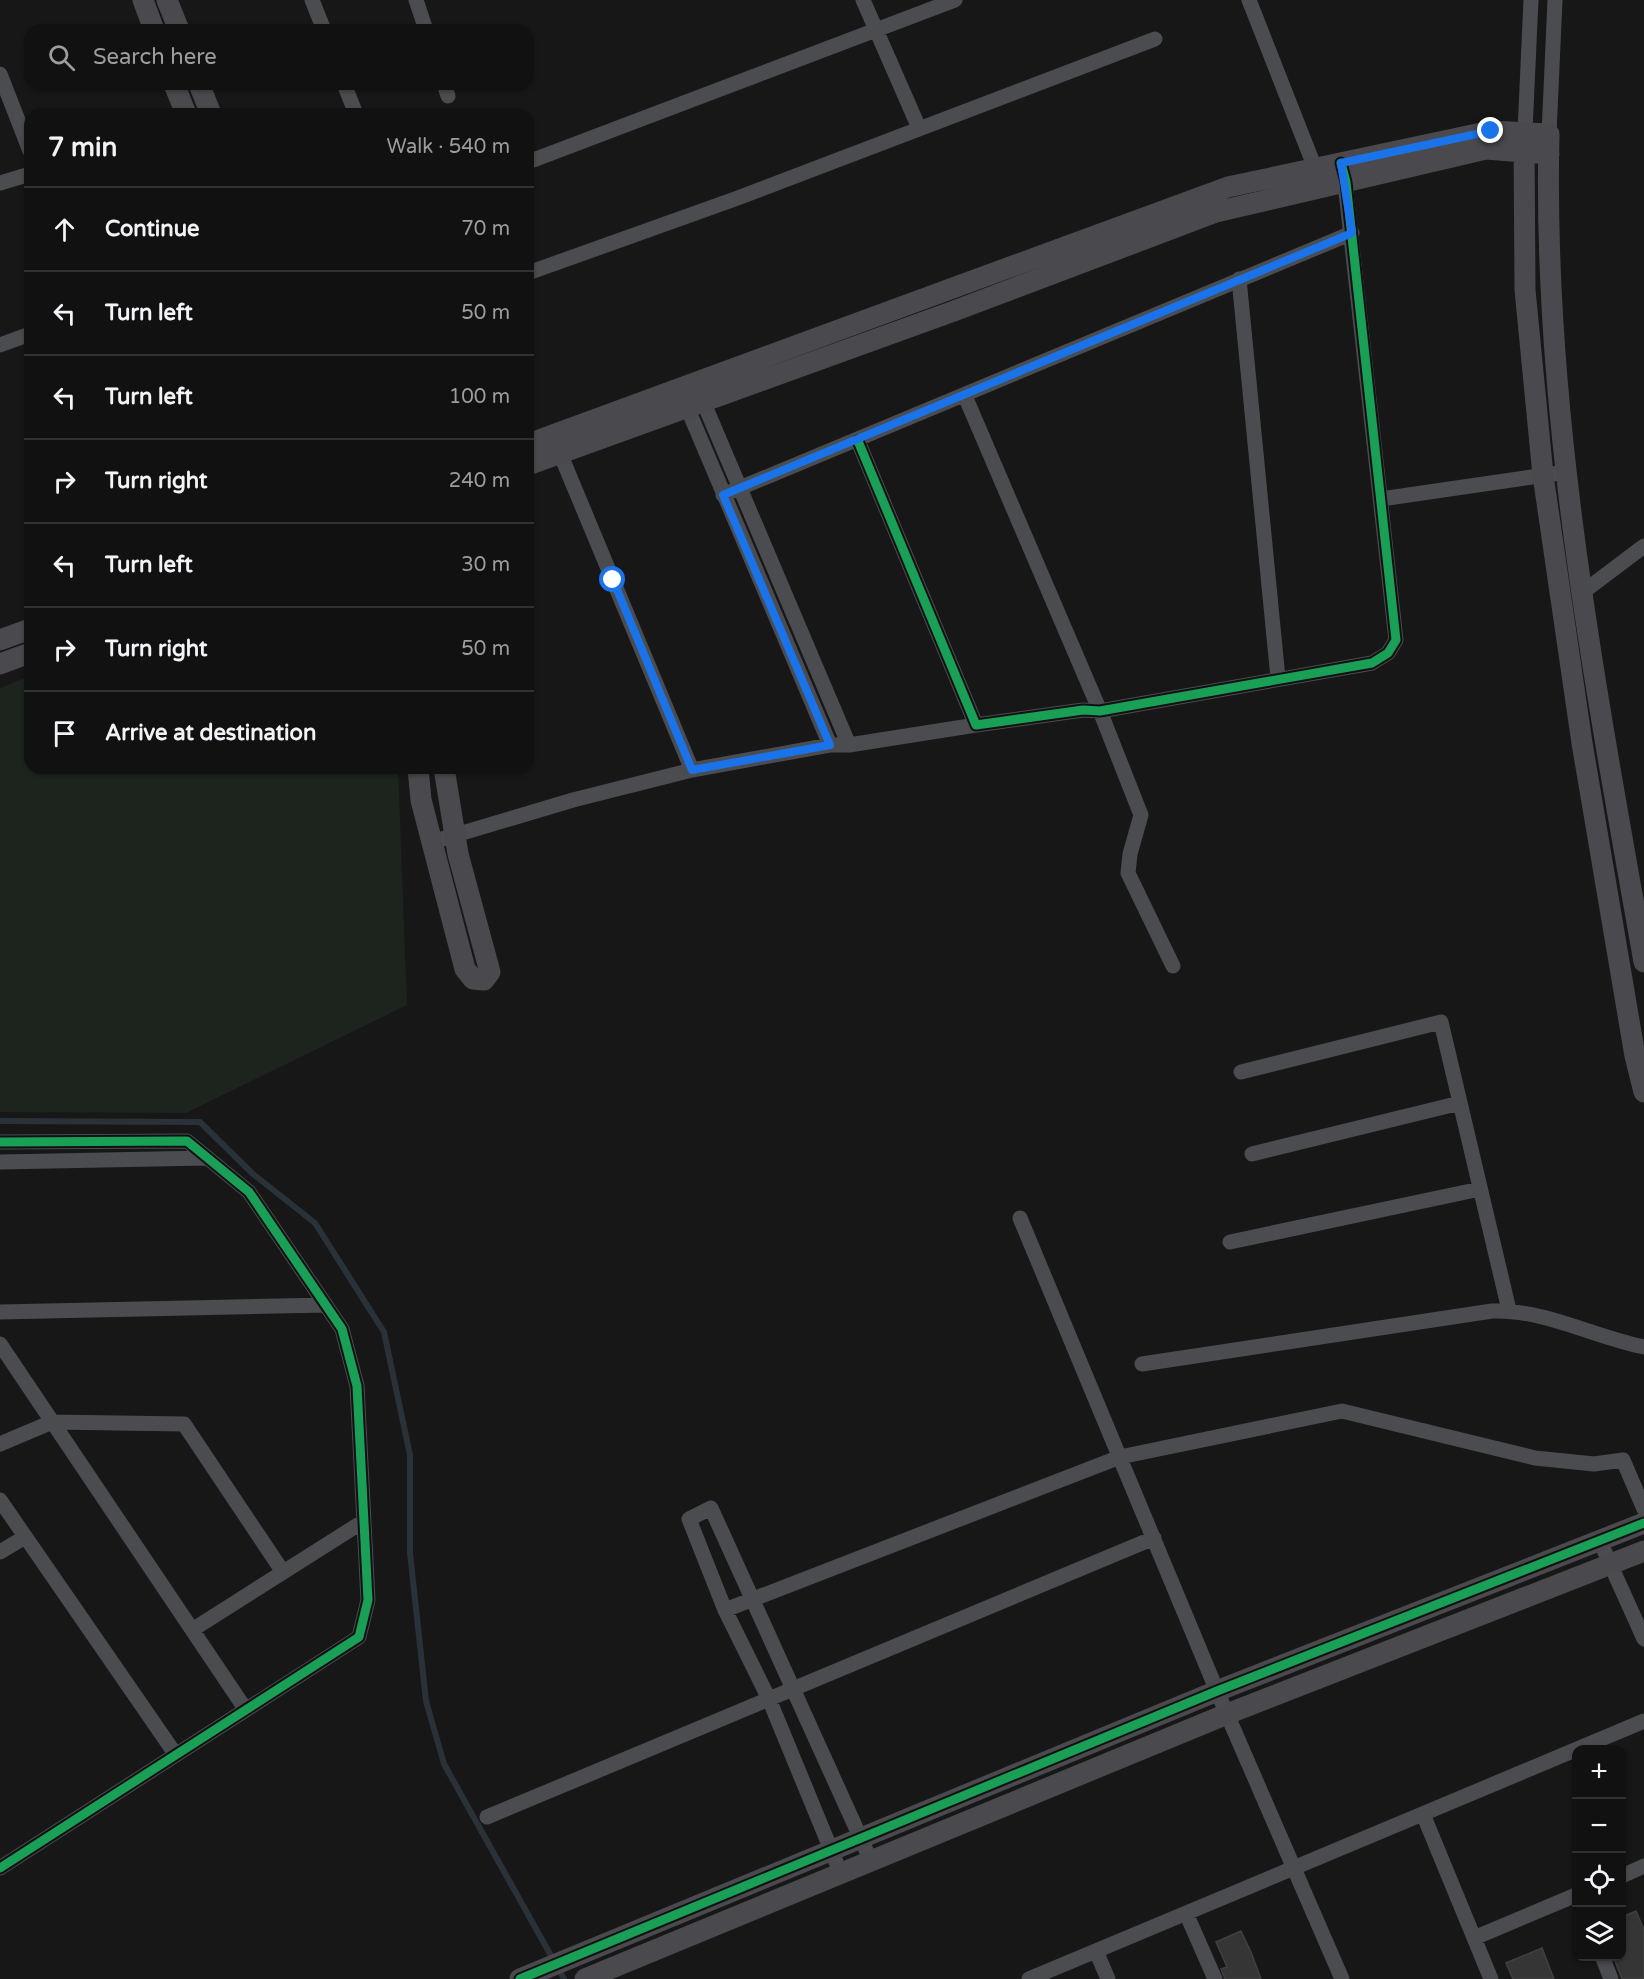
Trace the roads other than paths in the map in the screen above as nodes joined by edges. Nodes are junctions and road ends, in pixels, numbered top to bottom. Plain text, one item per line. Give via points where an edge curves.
1 (143, 0) edge
2 (167, 0) edge
3 (312, 0) edge
4 (416, 0) edge
5 (863, 0) edge
6 (955, 0) edge
7 (1249, 0) edge
8 (1531, 0) edge
9 (1555, 0) edge
10 (152, 24) edge
11 (177, 24) edge
12 (322, 24) edge
13 (424, 24) edge
14 (876, 29) junction
15 (1155, 39) dead end
16 (0, 74) edge
17 (176, 90) edge
18 (201, 90) edge
19 (346, 90) edge
20 (184, 108) edge
21 (209, 108) edge
22 (354, 108) edge
23 (919, 128) junction
24 (24, 136) edge
25 (1524, 141) junction
26 (1549, 144) junction
27 (534, 160) edge
28 (1315, 168) junction
29 (1344, 172) junction
30 (24, 176) edge
31 (0, 183) edge
32 (1352, 233) junction
33 (534, 271) edge
34 (1239, 279) junction
35 (24, 336) edge
36 (0, 345) edge
37 (691, 395) junction
38 (966, 396) junction
39 (858, 441) junction
40 (534, 444) edge
41 (557, 444) junction
42 (534, 461) edge
43 (1566, 472) junction
44 (1543, 475) junction
45 (741, 488) junction
46 (723, 495) junction
47 (1381, 499) junction
48 (1644, 546) edge
49 (1583, 592) junction
50 (24, 631) edge
51 (0, 640) edge
52 (24, 655) edge
53 (0, 664) edge
54 (1278, 678) junction
55 (1100, 711) junction
56 (976, 725) junction
57 (1605, 739) junction
58 (1582, 742) junction
59 (830, 745) junction
60 (849, 745) junction
61 (692, 770) junction
62 (419, 774) edge
63 (445, 774) edge
64 (455, 837) junction
65 (432, 842) junction
66 (1644, 962) edge
67 (1173, 966) dead end
68 (1640, 1054) edge
69 (1241, 1072) dead end
70 (1644, 1092) edge
71 (1461, 1103) junction
72 (0, 1142) edge
73 (1252, 1154) dead end
74 (207, 1158) junction
75 (0, 1162) edge
76 (1480, 1189) junction
77 (1020, 1218) dead end
78 (1230, 1242) dead end
79 (326, 1305) junction
80 (1509, 1310) junction
81 (0, 1312) edge
82 (0, 1344) edge
83 (1644, 1347) edge
84 (1142, 1364) dead end
85 (52, 1422) junction
86 (0, 1444) edge
87 (1120, 1457) junction
88 (0, 1500) edge
89 (1644, 1509) edge
90 (364, 1521) junction
91 (1644, 1523) edge
92 (25, 1537) junction
93 (1154, 1538) junction
94 (1599, 1539) junction
95 (1644, 1551) edge
96 (0, 1552) edge
97 (1610, 1564) junction
98 (284, 1572) junction
99 (752, 1600) junction
100 (725, 1610) junction
101 (192, 1630) junction
102 (1644, 1639) edge
103 (792, 1689) junction
104 (1217, 1691) junction
105 (769, 1699) junction
106 (246, 1710) junction
107 (1227, 1714) junction
108 (1644, 1721) edge
109 (176, 1755) junction
110 (1423, 1814) junction
111 (487, 1816) dead end
112 (860, 1840) junction
113 (832, 1851) junction
114 (871, 1861) junction
115 (1644, 1866) edge
116 (0, 1868) edge
117 (1294, 1868) junction
118 (840, 1874) junction
119 (1626, 1874) edge
120 (1572, 1897) edge
121 (1186, 1913) junction
122 (1474, 1938) junction
123 (1096, 1951) junction
124 (588, 1953) junction
125 (1604, 1961) edge
126 (597, 1977) edge
127 (522, 1979) edge
128 (1029, 1979) edge
129 (1108, 1979) edge
130 (1215, 1979) edge
131 (1342, 1979) edge
132 (1491, 1979) edge
133 (1611, 1979) edge

1 - 10 street
2 - 11 street
3 - 12 street
4 - 13 street
5 - 14 street
6 - 14 street
7 - 28 street
8 - 25 street
9 - 26 street
14 - 23 street
14 - 27 street
15 - 23 street
16 - 24 street
17 - 20 street
18 - 21 street
19 - 22 street
23 - 33 street
25 - 26 street
25 - 29 street via 1491,131
25 - 44 street via 1525,290
26 - 43 street via 1547,216
28 - 29 street
28 - 37 street via 1228,187
29 - 32 street
29 - 37 street via 1216,212 954,311
30 - 31 street
32 - 34 street
32 - 47 street
34 - 38 street
34 - 54 street
35 - 36 street
37 - 41 street
37 - 45 street
37 - 46 street
38 - 39 street
38 - 55 street
39 - 45 street
39 - 56 street
40 - 41 street
41 - 42 street
41 - 61 street
43 - 44 street
43 - 49 street
44 - 47 street
44 - 58 street
45 - 46 street
45 - 60 street
46 - 59 street
47 - 54 street via 1396,640 1388,653 1371,663
48 - 49 street
49 - 57 street
50 - 51 street
52 - 53 street
54 - 55 street
55 - 56 street
55 - 67 street via 1141,815 1128,873
56 - 60 street
57 - 58 street
57 - 66 street
58 - 68 street
59 - 60 street
59 - 61 street
61 - 64 street via 573,800
62 - 65 street
63 - 64 street
64 - 65 street
64 - 65 street via 489,972 484,980 473,979 465,969
68 - 70 street
69 - 71 street via 1441,1022
71 - 73 street
71 - 76 street
72 - 74 street via 187,1141
74 - 75 street
74 - 79 street via 249,1192
76 - 78 street
76 - 80 street
77 - 87 street
79 - 81 street
79 - 90 street via 342,1329 357,1386
80 - 83 street
80 - 84 street
82 - 85 street
85 - 86 street
85 - 98 street via 184,1424
85 - 101 street
87 - 89 street via 1342,1411 1535,1458 1594,1464 1623,1460
87 - 93 street
87 - 99 street
88 - 92 street
90 - 98 street
90 - 106 street via 368,1600 359,1637
91 - 94 street
92 - 96 street
92 - 109 street
93 - 103 street
93 - 104 street
94 - 97 street
94 - 104 street
95 - 97 street
97 - 102 street
97 - 107 street
98 - 101 street
99 - 100 street
99 - 100 street via 711,1508 688,1519
99 - 103 street
100 - 105 street
101 - 106 street
103 - 105 street
103 - 112 street
104 - 107 street
104 - 112 street
105 - 111 street
105 - 113 street
106 - 109 street
107 - 114 street
107 - 117 street
108 - 110 street
109 - 116 street
110 - 117 street
110 - 122 street
112 - 113 street
112 - 114 street
113 - 118 street
113 - 124 street
114 - 118 street
115 - 119 street
117 - 121 street
117 - 131 street
118 - 126 street
120 - 122 street
121 - 123 street
121 - 130 street
122 - 132 street
123 - 128 street
123 - 129 street
124 - 126 street
124 - 127 street
125 - 133 street

